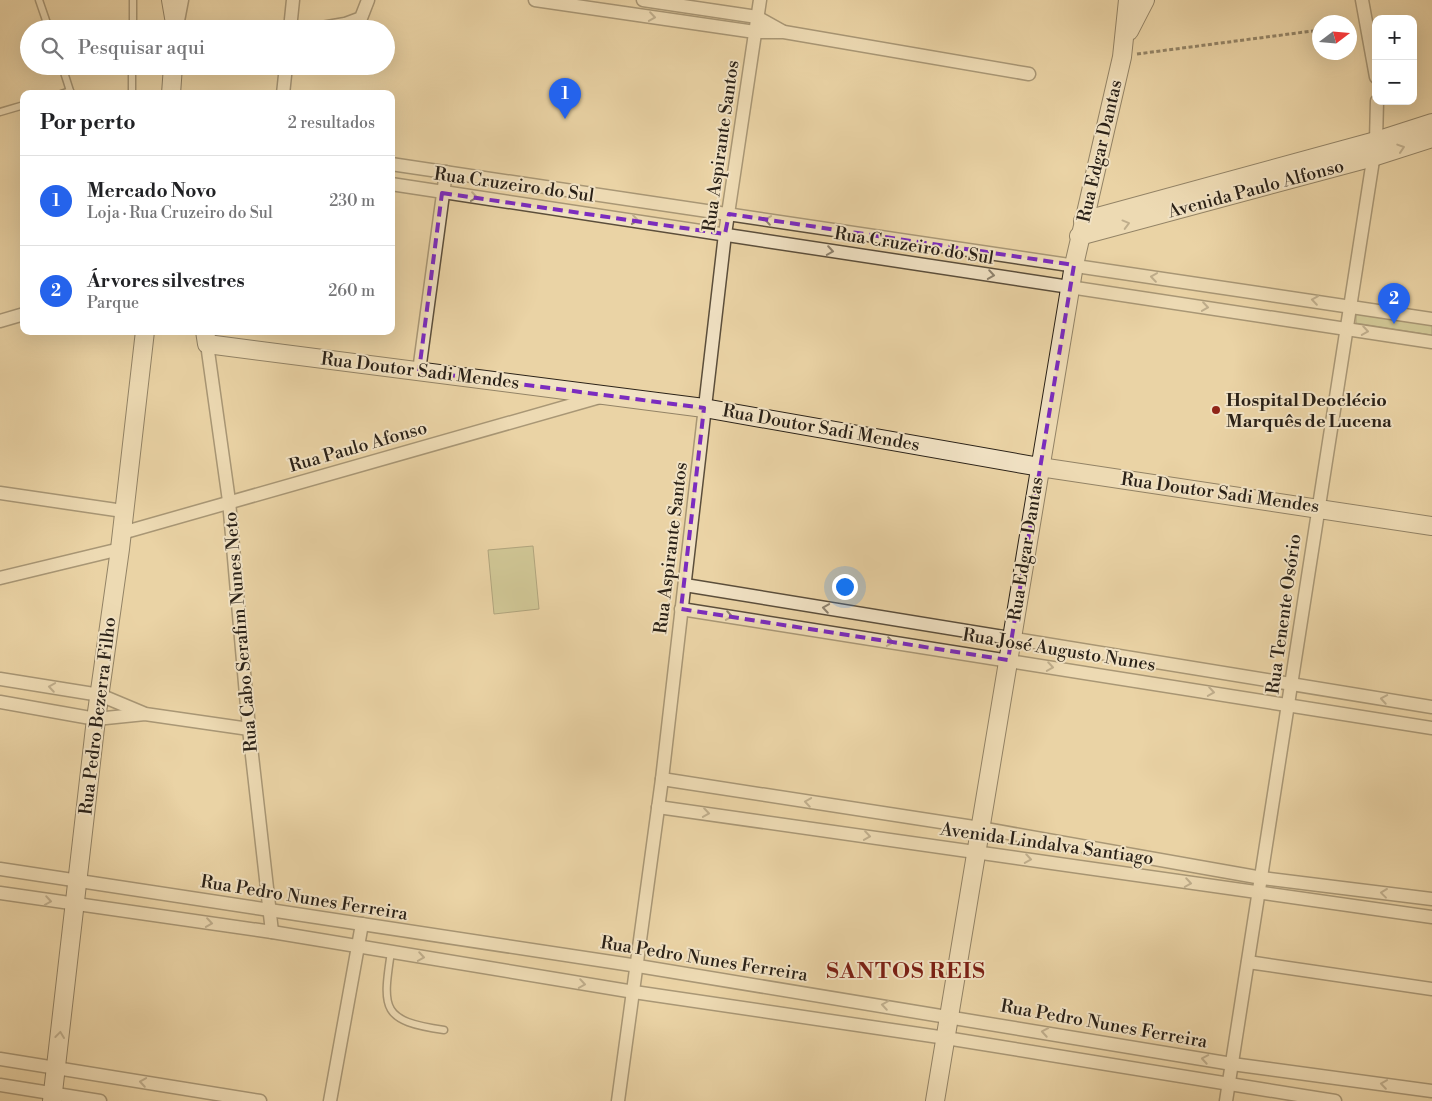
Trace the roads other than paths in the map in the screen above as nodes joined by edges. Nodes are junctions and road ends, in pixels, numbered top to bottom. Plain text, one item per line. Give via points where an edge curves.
1 (39, 0) edge
2 (133, 0) edge
3 (171, 0) edge
4 (182, 0) edge
5 (293, 0) edge
6 (368, 0) edge
7 (534, 0) edge
8 (643, 0) edge
9 (760, 0) edge
10 (1128, 0) edge
11 (1146, 0) edge
12 (1362, 0) edge
13 (757, 17) junction
14 (46, 20) edge
15 (133, 20) edge
16 (174, 20) edge
17 (178, 20) edge
18 (291, 20) edge
19 (356, 20) edge
20 (755, 32) junction
21 (784, 32) junction
22 (1125, 38) junction
23 (1373, 60) edge
24 (1030, 74) dead end
25 (65, 75) edge
26 (132, 75) edge
27 (173, 75) edge
28 (285, 75) edge
29 (70, 90) edge
30 (132, 90) edge
31 (171, 90) edge
32 (283, 90) edge
33 (1377, 105) edge
34 (20, 106) edge
35 (0, 112) edge
36 (1432, 123) edge
37 (1432, 138) edge
38 (1374, 149) junction
39 (395, 165) edge
40 (446, 172) junction
41 (395, 185) edge
42 (442, 193) junction
43 (729, 214) junction
44 (797, 224) junction
45 (1081, 229) junction
46 (725, 234) junction
47 (794, 245) junction
48 (942, 246) junction
49 (1074, 265) junction
50 (940, 268) junction
51 (1070, 287) junction
52 (1350, 305) junction
53 (20, 315) edge
54 (1432, 319) edge
55 (0, 321) edge
56 (1346, 328) junction
57 (145, 335) edge
58 (206, 338) edge
59 (1432, 342) edge
60 (419, 371) junction
61 (605, 396) junction
62 (704, 408) junction
63 (1040, 467) junction
64 (0, 493) edge
65 (229, 501) junction
66 (1317, 508) junction
67 (123, 511) junction
68 (1432, 526) edge
69 (121, 541) junction
70 (0, 578) edge
71 (685, 585) junction
72 (681, 609) junction
73 (1012, 639) junction
74 (1008, 660) junction
75 (0, 679) edge
76 (1292, 684) junction
77 (100, 695) junction
78 (0, 702) edge
79 (1289, 704) junction
80 (1432, 707) edge
81 (145, 714) junction
82 (96, 719) junction
83 (249, 728) junction
84 (1432, 728) edge
85 (662, 780) junction
86 (658, 807) junction
87 (980, 828) junction
88 (976, 851) junction
89 (0, 869) edge
90 (1262, 878) junction
91 (79, 881) junction
92 (0, 893) edge
93 (1259, 894) junction
94 (1432, 899) edge
95 (76, 905) junction
96 (271, 911) junction
97 (1432, 917) edge
98 (362, 924) junction
99 (272, 932) junction
100 (359, 947) junction
101 (391, 952) junction
102 (1248, 962) junction
103 (638, 966) junction
104 (1432, 989) edge
105 (634, 992) junction
106 (950, 1016) junction
107 (444, 1030) dead end
108 (946, 1038) junction
109 (0, 1059) edge
110 (1232, 1064) junction
111 (56, 1068) junction
112 (1229, 1084) junction
113 (0, 1085) edge
114 (1432, 1091) edge
115 (53, 1097) edge
116 (100, 1101) edge
117 (260, 1101) edge
118 (330, 1101) edge
119 (618, 1101) edge
120 (935, 1101) edge
121 (1226, 1101) edge
122 (1336, 1101) edge

1 - 14 lane
2 - 15 lane
3 - 16 main road
4 - 17 street
5 - 18 street
6 - 19 street via 361,18
7 -> 20 street
8 - 13 street
9 - 13 street, Rua Aspirante Santos
10 - 22 main road, Rua Edgar Dantas
11 - 22 main road
12 - 23 street
13 - 20 street, Rua Aspirante Santos
13 - 21 street
20 - 21 street
20 - 43 street, Rua Aspirante Santos
21 - 24 street
22 - 45 main road, Rua Edgar Dantas
25 - 29 lane
26 - 30 lane
27 - 31 main road
28 - 32 street
33 - 38 street, Rua Tenente Osório
34 - 35 lane
36 - 38 main road, Avenida Paulo Alfonso
38 -> 37 main road, Avenida Paulo Alfonso
38 - 45 main road, Avenida Paulo Alfonso
38 - 52 street, Rua Tenente Osório
39 - 40 street, Rua Cruzeiro do Sul
40 - 42 street
40 - 43 street, Rua Cruzeiro do Sul
41 - 42 street, Rua Cruzeiro do Sul
42 -> 46 street, Rua Cruzeiro do Sul
42 - 60 street
44 -> 43 street, Rua Cruzeiro do Sul
43 - 46 street, Rua Aspirante Santos
44 - 47 street
44 - 48 street, Rua Cruzeiro do Sul
45 - 49 main road, Rua Edgar Dantas
46 - 47 street, Rua Cruzeiro do Sul
46 - 62 street, Rua Aspirante Santos
47 -> 50 street, Rua Cruzeiro do Sul
48 - 49 street, Rua Cruzeiro do Sul
48 - 50 street
49 - 51 main road, Rua Edgar Dantas
52 -> 49 street, Rua Cruzeiro do Sul
50 -> 51 street, Rua Cruzeiro do Sul
51 -> 56 street, Rua Cruzeiro do Sul
51 - 63 main road, Rua Edgar Dantas
52 - 54 street, Rua Cruzeiro do Sul
52 - 56 street, Rua Tenente Osório
53 - 55 street
56 -> 59 street, Rua Cruzeiro do Sul
56 - 66 street, Rua Tenente Osório
57 - 67 main road, Rua Pedro Bezerra Filho
58 - 60 main road, Rua Doutor Sadi Mendes
58 - 65 street, Rua Cabo Serafim Nunes Neto
60 - 61 main road, Rua Doutor Sadi Mendes
61 - 62 main road, Rua Doutor Sadi Mendes
61 - 65 street, Rua Paulo Afonso
62 - 63 main road, Rua Doutor Sadi Mendes
62 - 71 street, Rua Aspirante Santos
63 - 66 main road, Rua Doutor Sadi Mendes
63 - 73 main road, Rua Edgar Dantas
64 - 67 street
65 - 69 street, Rua Paulo Afonso
65 - 83 street, Rua Cabo Serafim Nunes Neto
66 - 68 main road, Rua Doutor Sadi Mendes
66 - 76 street, Rua Tenente Osório
67 - 69 main road, Rua Pedro Bezerra Filho
69 - 70 street
69 - 77 main road, Rua Pedro Bezerra Filho
71 - 72 street, Rua Aspirante Santos
73 -> 71 street, Rua José Augusto Nunes
72 -> 74 street, Rua José Augusto Nunes
72 - 85 street, Rua Aspirante Santos
73 - 74 main road, Rua Edgar Dantas
73 - 76 street, Rua José Augusto Nunes
74 -> 79 street, Rua José Augusto Nunes
74 - 87 main road, Rua Edgar Dantas
77 -> 75 street
76 - 79 street, Rua Tenente Osório
80 -> 76 street, Rua José Augusto Nunes
77 - 81 street
77 - 82 main road, Rua Pedro Bezerra Filho
78 - 82 street
79 - 84 street, Rua José Augusto Nunes
79 - 90 street, Rua Tenente Osório
81 - 82 street
81 - 83 street
82 - 91 main road, Rua Pedro Bezerra Filho
83 - 96 street, Rua Cabo Serafim Nunes Neto
85 - 86 street, Rua Aspirante Santos
87 -> 85 street, Avenida Lindalva Santiago
86 -> 88 street, Avenida Lindalva Santiago
86 - 103 street, Rua Aspirante Santos
87 - 88 main road, Rua Edgar Dantas
87 - 90 street, Avenida Lindalva Santiago
88 -> 93 street, Avenida Lindalva Santiago
88 - 106 main road, Rua Edgar Dantas
89 - 91 street, Rua Pedro Nunes Ferreira
90 - 93 street, Rua Tenente Osório
94 -> 90 street, Avenida Lindalva Santiago
91 - 95 main road, Rua Pedro Bezerra Filho
91 - 96 street, Rua Pedro Nunes Ferreira
92 -> 95 street
93 - 97 street, Avenida Lindalva Santiago
93 - 102 street, Rua Tenente Osório
95 -> 99 street
111 -> 95 main road, Rua Pedro Bezerra Filho
96 - 98 street, Rua Pedro Nunes Ferreira
96 - 99 street, Rua Cabo Serafim Nunes Neto
98 - 100 street
98 - 103 street, Rua Pedro Nunes Ferreira
99 - 100 street
100 - 101 street
100 - 118 street
101 -> 105 street
101 - 107 lane via 385,990 391,1009 406,1022
102 - 104 street
102 - 110 street, Rua Tenente Osório
103 - 105 street, Rua Aspirante Santos
106 -> 103 street, Rua Pedro Nunes Ferreira
105 - 108 street
105 - 119 street, Rua Aspirante Santos
106 - 108 main road, Rua Edgar Dantas
110 -> 106 street, Rua Pedro Nunes Ferreira
108 - 112 street
108 - 120 main road, Rua Edgar Dantas
109 - 111 street
110 - 112 street, Rua Tenente Osório
114 -> 110 street, Rua Pedro Nunes Ferreira
111 - 115 main road, Rua Pedro Bezerra Filho
117 -> 111 street
112 - 121 street, Rua Tenente Osório
112 - 122 street
113 - 115 street
115 - 116 street

